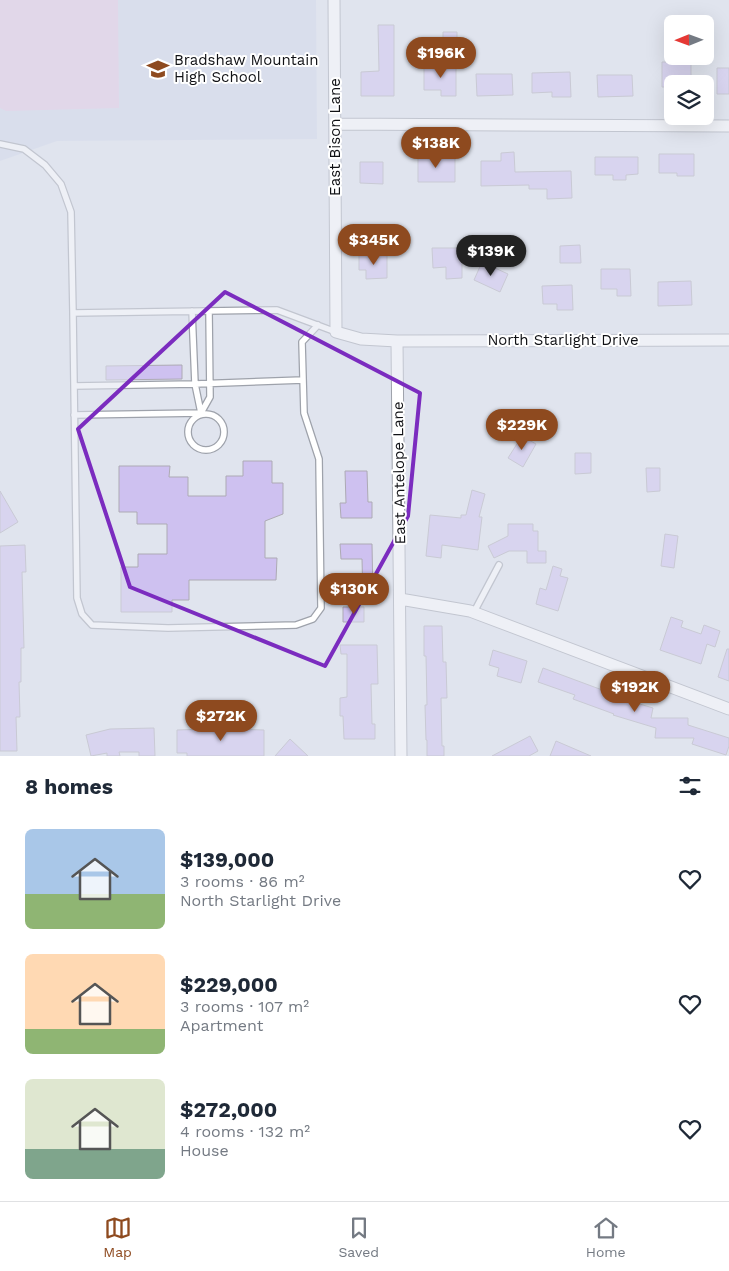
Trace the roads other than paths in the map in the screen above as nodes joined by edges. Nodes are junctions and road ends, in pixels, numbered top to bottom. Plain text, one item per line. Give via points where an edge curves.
1 (334, 0) edge
2 (335, 124) junction
3 (729, 126) edge
4 (0, 144) edge
5 (192, 311) junction
6 (209, 311) junction
7 (73, 313) junction
8 (318, 325) junction
9 (336, 332) junction
10 (729, 340) edge
11 (397, 341) junction
12 (303, 380) junction
13 (210, 383) junction
14 (195, 384) junction
15 (74, 386) junction
16 (201, 413) junction
17 (74, 415) junction
18 (499, 565) dead end
19 (400, 599) junction
20 (474, 612) junction
21 (729, 709) edge
22 (402, 756) edge

1 - 2 street, East Bison Lane
2 - 3 street
2 - 9 street, East Bison Lane
4 - 7 lane via 24,149 45,165 61,184 71,212
5 - 6 lane
5 - 7 lane
5 - 14 lane
6 - 8 lane via 277,310
6 - 13 lane
7 - 15 lane
8 - 9 lane
8 - 12 lane via 302,342
9 - 11 street via 361,340
10 - 11 street, North Starlight Drive
11 - 19 street, East Antelope Lane
12 - 13 lane
12 - 17 lane via 304,413 319,459 321,608 313,619 296,625 168,628 92,625 82,614 77,598
13 - 14 lane
13 - 16 lane via 210,397
14 - 15 lane
14 - 16 lane
15 - 17 lane
16 - 16 lane via 188,426 189,438 197,448 209,450 223,440 224,428 213,414
16 - 17 lane
18 - 20 lane
19 - 20 street
19 - 22 street, East Antelope Lane
20 - 21 street

